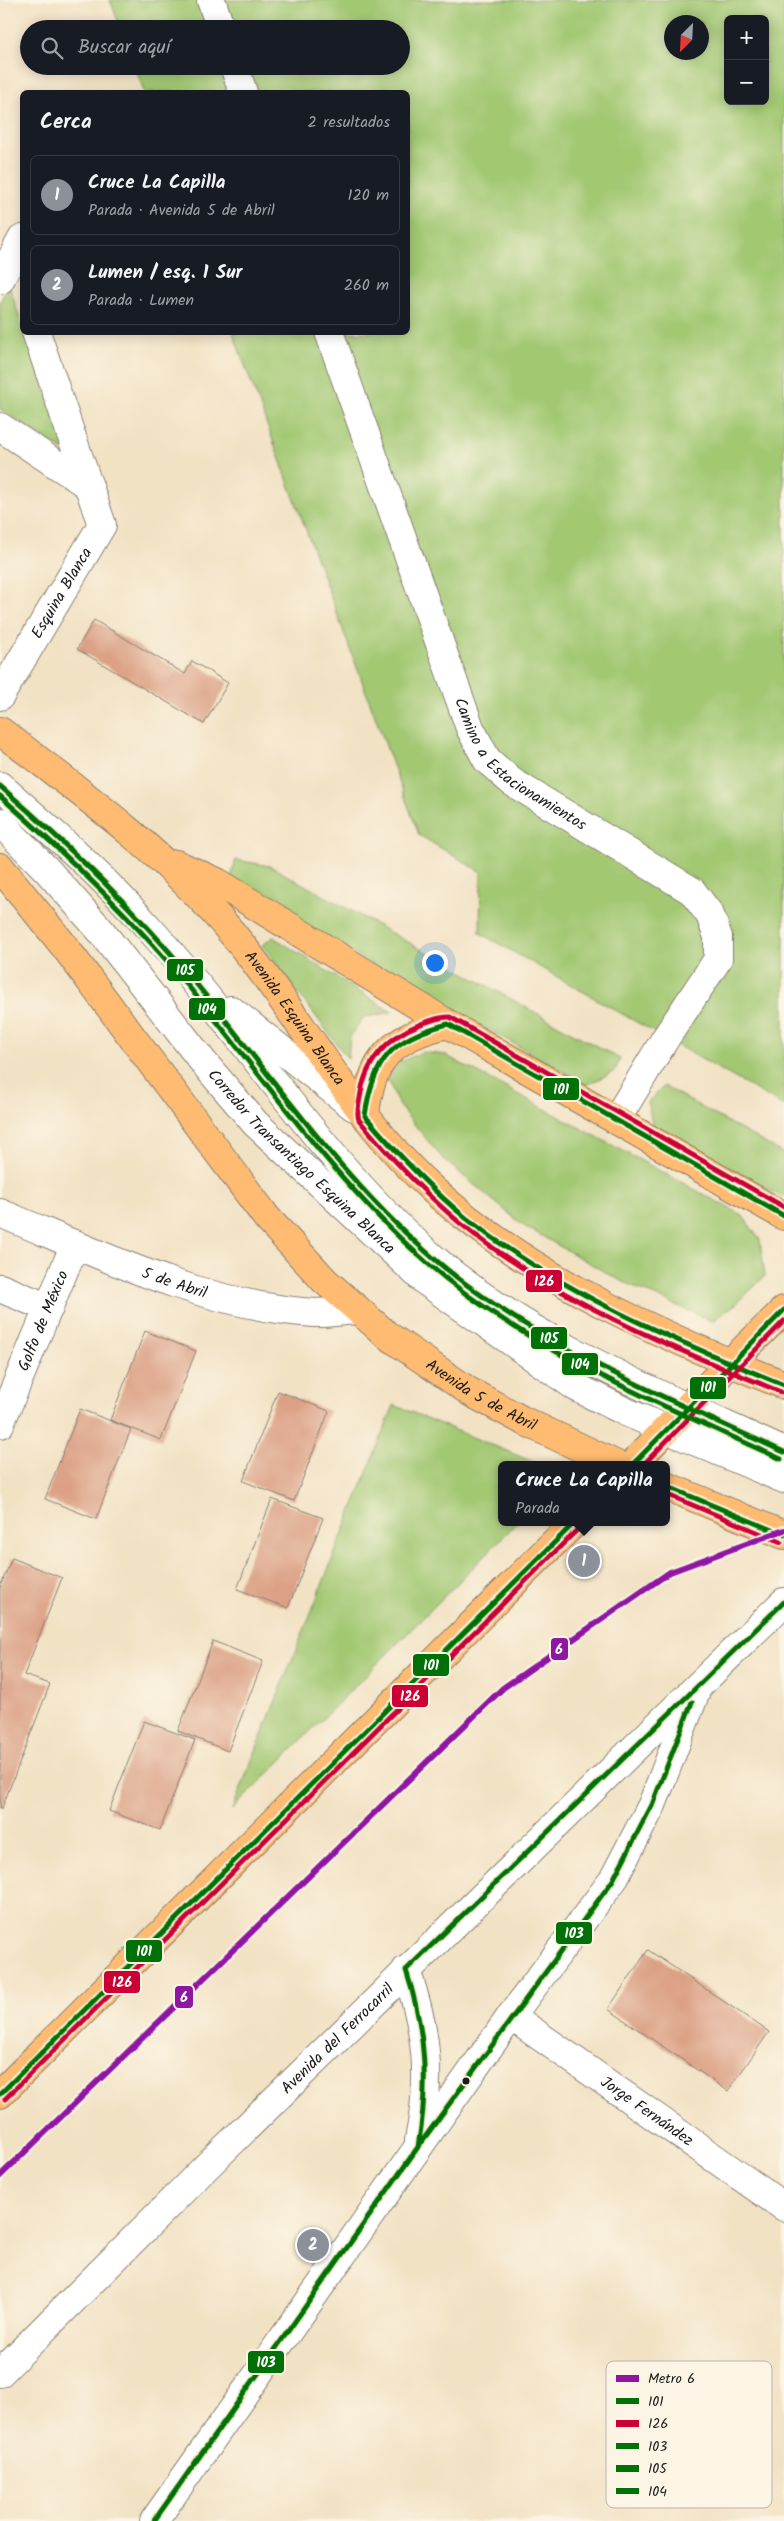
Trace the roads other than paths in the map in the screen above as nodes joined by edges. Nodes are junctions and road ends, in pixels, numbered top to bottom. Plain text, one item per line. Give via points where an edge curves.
1 (210, 0) edge
2 (218, 20) edge
3 (237, 75) edge
4 (243, 90) edge
5 (19, 245) edge
6 (0, 280) edge
7 (37, 335) edge
8 (330, 335) edge
9 (0, 427) edge
10 (89, 486) junction
11 (0, 696) edge
12 (0, 731) edge
13 (0, 786) edge
14 (0, 822) edge
15 (160, 857) junction
16 (0, 868) edge
17 (190, 978) junction
18 (448, 1024) junction
19 (365, 1116) junction
20 (616, 1120) junction
21 (0, 1213) edge
22 (784, 1216) edge
23 (75, 1244) junction
24 (0, 1288) edge
25 (48, 1308) junction
26 (357, 1310) junction
27 (784, 1310) edge
28 (730, 1363) junction
29 (784, 1385) edge
30 (688, 1407) junction
31 (0, 1424) edge
32 (666, 1428) junction
33 (784, 1452) edge
34 (609, 1461) edge
35 (636, 1461) edge
36 (784, 1479) edge
37 (670, 1488) edge
38 (571, 1526) edge
39 (784, 1535) edge
40 (784, 1602) edge
41 (698, 1685) junction
42 (406, 1970) junction
43 (511, 2016) junction
44 (0, 2094) edge
45 (418, 2147) junction
46 (784, 2207) edge
47 (0, 2373) edge
48 (154, 2521) edge

1 - 2 street
3 - 4 street
5 - 6 street
7 - 10 street, Esquina Blanca
8 - 20 street, Camino a Estacionamientos via 470,728 487,760 512,782 692,890 710,915 718,937 718,959
9 - 10 street
10 - 11 street, Esquina Blanca via 102,525
12 - 15 main road, Avenida Esquina Blanca
13 - 17 street, Corredor Transantiago Esquina Blanca via 60,838 106,884 155,935
14 - 32 street, Corredor Transantiago Esquina Blanca via 100,931 255,1123 398,1258 425,1281 576,1387
15 - 18 main road via 217,882
15 - 19 main road, Avenida Esquina Blanca via 231,932 264,973
16 - 26 main road via 65,947 267,1218 319,1275
17 - 19 street
17 - 30 street, Corredor Transantiago Esquina Blanca via 337,1160 382,1210 432,1257 494,1305 592,1360
18 - 19 main road via 410,1035 388,1050 373,1075
18 - 20 main road
19 - 28 main road, Avenida Esquina Blanca via 432,1189 504,1246 549,1275 641,1324
20 - 22 main road
21 - 23 street, 5 de Abril
23 - 25 street, Golfo de México
23 - 26 street, 5 de Abril via 202,1294 317,1313
24 - 25 street
25 - 31 street, Golfo de México
26 - 34 main road, Avenida 5 de Abril via 418,1358 470,1392
27 - 28 main road
28 - 29 main road, Avenida Esquina Blanca
28 - 30 main road
30 - 32 main road
30 - 33 street, Corredor Transantiago Esquina Blanca
32 - 35 main road
32 - 36 street, Corredor Transantiago Esquina Blanca
37 - 39 main road
38 - 44 main road
40 - 41 street, Avenida del Ferrocarril
41 - 42 street, Avenida del Ferrocarril
41 - 43 street via 652,1805 629,1853 613,1880
42 - 45 street via 418,2004 428,2076
42 - 47 street, Avenida del Ferrocarril
43 - 45 street
43 - 46 street, Jorge Fernández
45 - 48 street

